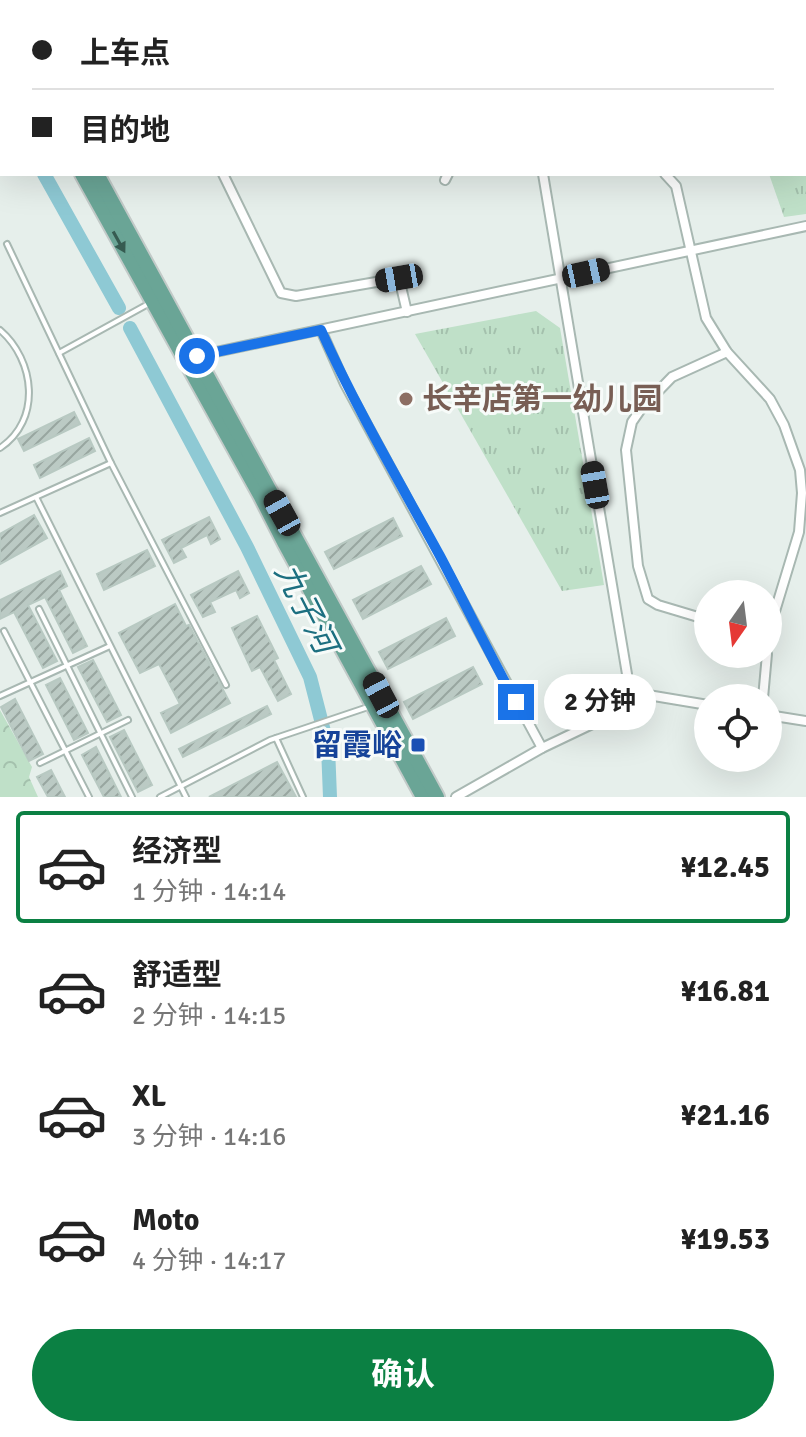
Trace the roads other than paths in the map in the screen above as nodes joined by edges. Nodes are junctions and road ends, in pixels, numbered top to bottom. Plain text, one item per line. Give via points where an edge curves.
1 (83, 176) edge
2 (101, 176) edge
3 (224, 176) edge
4 (543, 176) edge
5 (667, 176) edge
6 (806, 226) edge
7 (7, 244) dead end
8 (691, 251) junction
9 (560, 279) junction
10 (152, 301) junction
11 (407, 312) junction
12 (0, 330) edge
13 (321, 330) junction
14 (727, 352) junction
15 (59, 353) junction
16 (197, 356) junction
17 (0, 448) edge
18 (111, 463) junction
19 (36, 497) junction
20 (0, 513) edge
21 (782, 586) edge
22 (39, 609) dead end
23 (694, 616) edge
24 (4, 631) dead end
25 (110, 646) junction
26 (67, 665) junction
27 (30, 682) junction
28 (226, 685) dead end
29 (643, 694) junction
30 (0, 696) edge
31 (694, 703) edge
32 (374, 706) junction
33 (782, 717) edge
34 (128, 720) dead end
35 (806, 721) edge
36 (101, 734) junction
37 (276, 738) junction
38 (542, 748) junction
39 (65, 751) junction
40 (40, 763) dead end
41 (180, 787) junction
42 (89, 797) edge
43 (132, 797) edge
44 (160, 797) edge
45 (186, 797) edge
46 (303, 797) edge
47 (423, 797) edge
48 (437, 797) edge
49 (456, 797) edge

1 -> 10 main road
2 - 16 main road
3 - 11 street via 281,293 296,296 399,278
4 - 9 street
5 - 8 street via 676,186
6 - 8 street
7 - 15 lane
8 - 9 street
8 - 14 street via 706,318
9 - 11 street
9 - 29 street via 630,692
10 - 15 lane
10 - 32 main road
11 - 13 street
12 - 17 lane via 19,351 28,374 29,400 21,424
13 - 16 street
13 - 38 street via 345,384
14 - 21 street via 770,399 800,470 799,532
14 - 23 street via 672,377 632,422 626,450 638,566 648,599
15 - 18 lane
16 - 48 main road
18 - 19 lane
18 - 28 lane
19 - 20 lane
19 - 25 lane
22 - 26 lane
24 - 27 lane
25 - 26 lane
25 - 41 lane
26 - 27 lane
26 - 36 lane
27 - 30 lane
27 - 39 lane
29 - 31 street
29 - 38 street
32 - 37 lane
32 - 47 main road
33 - 35 street
34 - 36 lane
36 - 39 lane
36 - 43 lane
37 - 41 lane
37 - 46 lane
38 - 49 street
39 - 40 lane
39 - 42 lane
41 - 44 lane
41 - 45 lane

